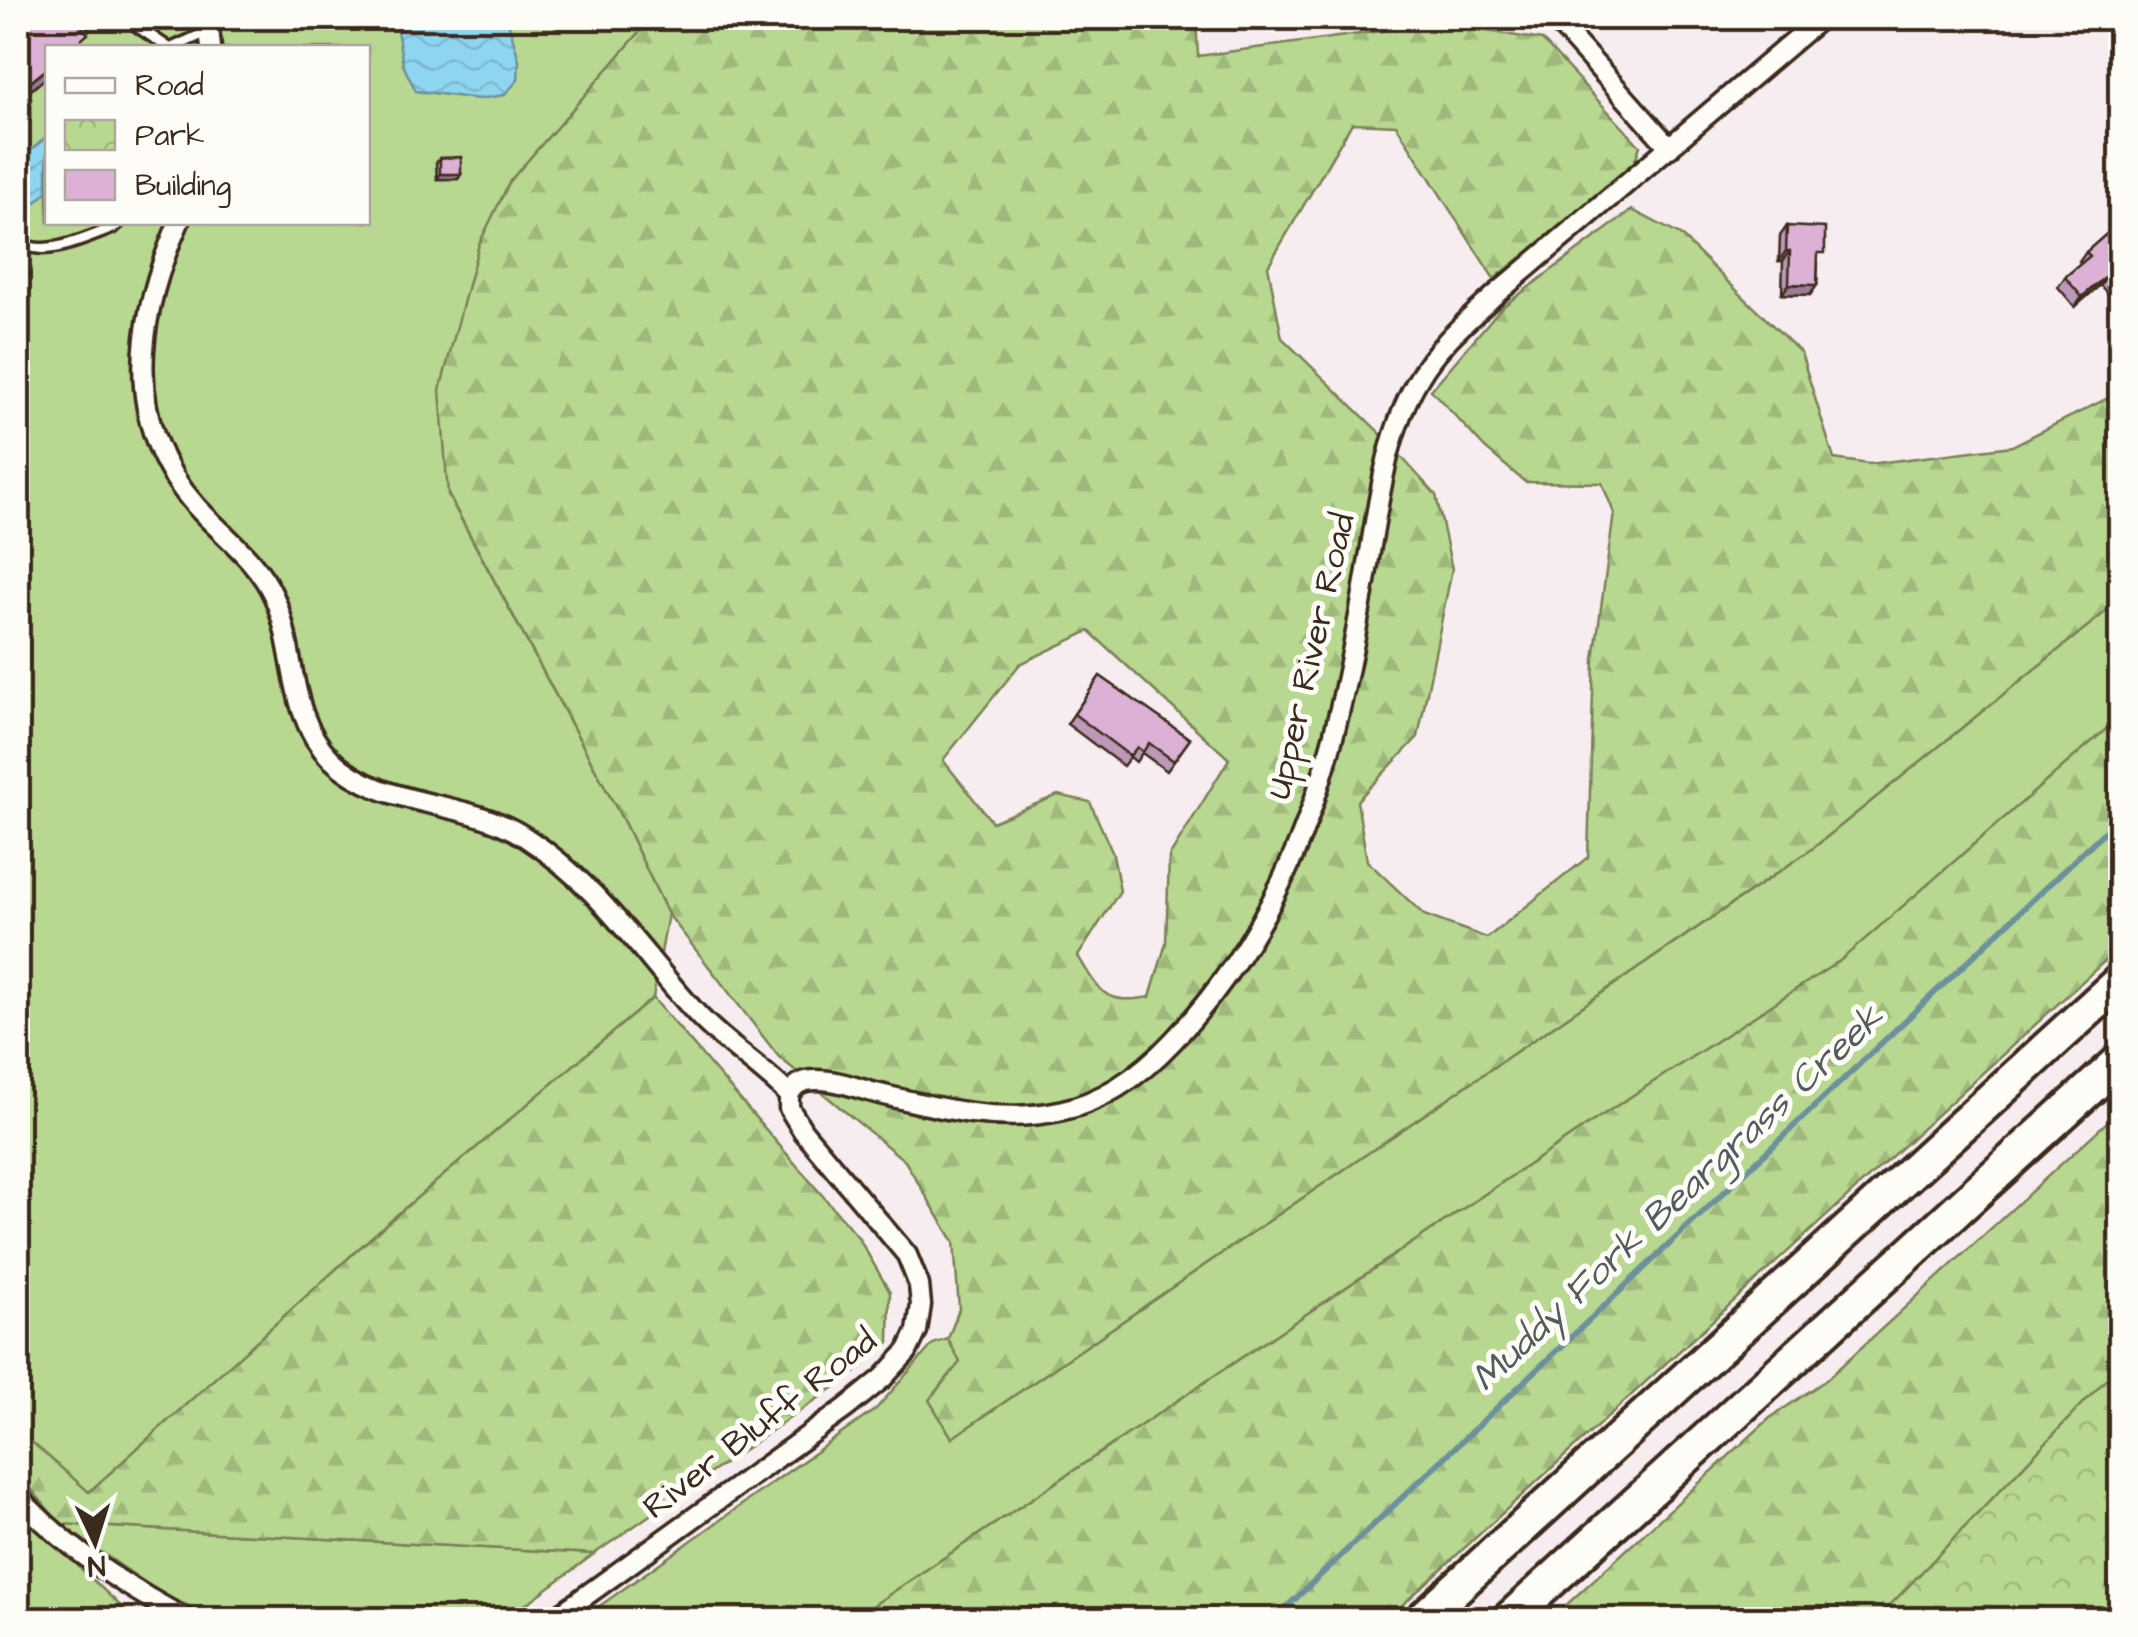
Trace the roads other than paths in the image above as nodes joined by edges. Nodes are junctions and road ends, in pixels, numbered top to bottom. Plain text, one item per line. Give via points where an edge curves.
1 (130, 18) edge
2 (1554, 18) edge
3 (1821, 18) edge
4 (209, 32) edge
5 (166, 45) edge
6 (178, 45) edge
7 (1670, 148) junction
8 (116, 225) edge
9 (178, 225) edge
10 (18, 242) edge
11 (2120, 981) edge
12 (2120, 1061) edge
13 (789, 1095) junction
14 (18, 1496) edge
15 (188, 1620) edge
16 (552, 1620) edge
17 (1421, 1620) edge
18 (1508, 1620) edge

1 - 5 lane
2 - 7 street
3 - 7 street, Upper River Road
4 - 6 lane
7 - 13 street, Upper River Road via 1495,294 1419,377 1392,442 1316,801 1259,928 1178,1036 1122,1084 1058,1112 968,1113 827,1081 797,1084
8 - 10 lane via 60,246 29,249
9 - 13 street via 143,348 148,422 181,489 273,594 297,699 320,746 372,787 496,822 552,855 699,1016
11 - 17 highway
12 - 18 highway
13 - 16 street, River Bluff Road via 803,1131 907,1255 919,1285 917,1331 899,1362 846,1408
14 - 15 street via 88,1560

